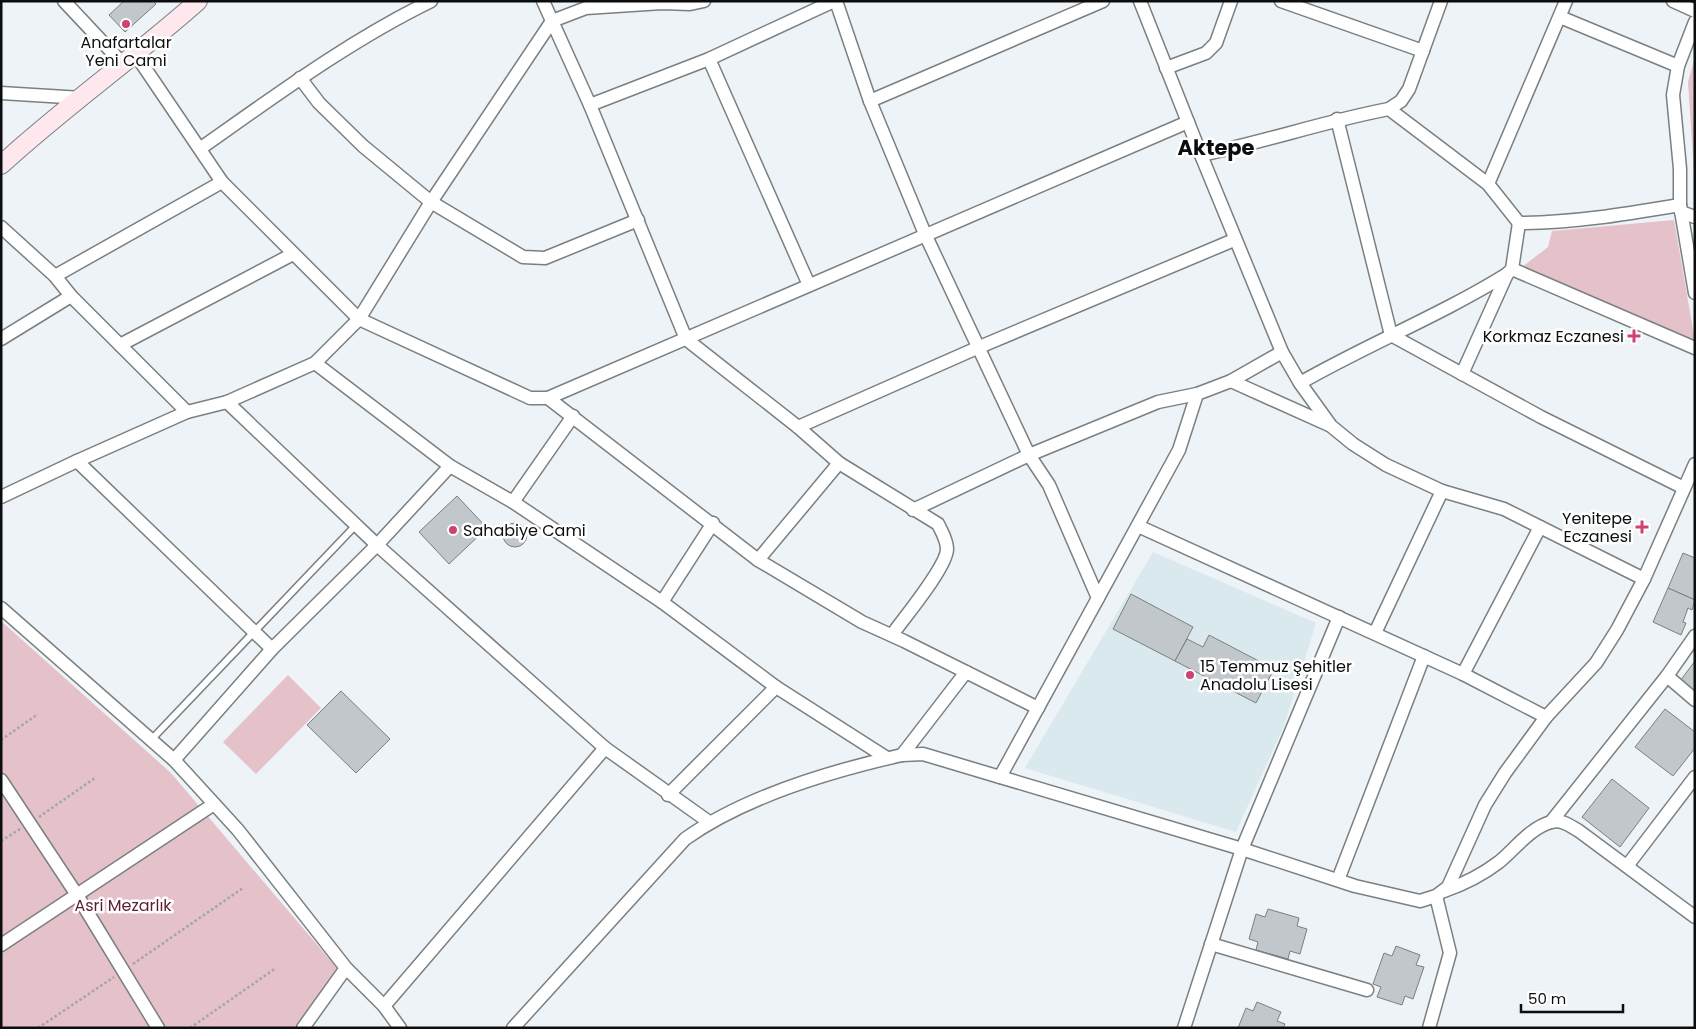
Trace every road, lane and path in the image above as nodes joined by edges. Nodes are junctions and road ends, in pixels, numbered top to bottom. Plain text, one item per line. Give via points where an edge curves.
1 (431, 1) edge
2 (542, 1) edge
3 (704, 1) edge
4 (835, 1) edge
5 (1103, 1) edge
6 (1140, 1) edge
7 (1231, 1) edge
8 (1281, 1) edge
9 (1441, 1) edge
10 (1566, 1) edge
11 (1673, 1) edge
12 (197, 2) edge
13 (661, 2) edge
14 (70, 3) edge
15 (1695, 11) edge
16 (1560, 17) junction
17 (552, 21) junction
18 (1695, 22) edge
19 (1423, 51) junction
20 (130, 60) junction
21 (709, 60) junction
22 (1678, 66) junction
23 (1166, 68) junction
24 (300, 78) junction
25 (1, 93) edge
26 (82, 98) junction
27 (870, 100) junction
28 (590, 105) junction
29 (1389, 109) junction
30 (1337, 119) junction
31 (1188, 122) junction
32 (201, 148) junction
33 (1201, 154) junction
34 (1, 165) edge
35 (222, 182) junction
36 (1488, 184) junction
37 (431, 202) junction
38 (1681, 208) junction
39 (1695, 217) edge
40 (638, 220) junction
41 (1519, 223) junction
42 (1, 226) edge
43 (926, 234) junction
44 (1234, 240) junction
45 (293, 254) junction
46 (1509, 272) junction
47 (55, 276) junction
48 (809, 285) junction
49 (1695, 293) edge
50 (71, 296) junction
51 (359, 319) junction
52 (1391, 335) junction
53 (686, 339) junction
54 (1, 340) edge
55 (120, 345) junction
56 (977, 348) junction
57 (1695, 348) edge
58 (1282, 352) junction
59 (315, 363) junction
60 (1462, 374) junction
61 (1231, 381) junction
62 (1300, 383) junction
63 (1197, 394) junction
64 (548, 398) junction
65 (227, 402) junction
66 (187, 412) junction
67 (573, 416) junction
68 (1331, 426) junction
69 (798, 427) junction
70 (1029, 455) junction
71 (77, 461) junction
72 (839, 463) junction
73 (1695, 464) edge
74 (450, 466) junction
75 (1684, 488) junction
76 (1442, 491) junction
77 (1, 498) edge
78 (513, 502) junction
79 (913, 510) junction
80 (713, 523) junction
81 (356, 525) junction
82 (1138, 526) junction
83 (1540, 527) junction
84 (377, 545) junction
85 (758, 560) junction
86 (1644, 579) junction
87 (1098, 598) junction
88 (662, 602) junction
89 (1, 608) edge
90 (1339, 617) junction
91 (254, 632) junction
92 (1375, 633) junction
93 (892, 635) junction
94 (1695, 636) edge
95 (272, 649) junction
96 (1424, 656) junction
97 (966, 672) junction
98 (1463, 674) junction
99 (1667, 676) junction
100 (776, 687) junction
101 (1695, 700) edge
102 (1038, 708) junction
103 (38, 714) dead end
104 (1546, 717) junction
105 (1, 740) edge
106 (151, 740) junction
107 (605, 748) junction
108 (902, 755) junction
109 (887, 758) junction
110 (174, 760) junction
111 (1000, 776) junction
112 (1695, 777) edge
113 (95, 778) dead end
114 (1, 780) edge
115 (668, 795) junction
116 (214, 804) junction
117 (708, 822) junction
118 (1551, 822) junction
119 (30, 823) junction
120 (1, 841) edge
121 (1242, 849) junction
122 (1627, 866) junction
123 (1338, 880) junction
124 (242, 888) dead end
125 (1439, 894) junction
126 (77, 895) junction
127 (1695, 917) edge
128 (1211, 944) junction
129 (1, 945) edge
130 (276, 968) dead end
131 (346, 968) junction
132 (123, 971) junction
133 (1367, 990) dead end
134 (384, 1006) junction
135 (38, 1028) edge
136 (158, 1028) edge
137 (190, 1028) edge
138 (304, 1028) edge
139 (400, 1028) edge
140 (513, 1028) edge
141 (1184, 1028) edge
142 (1429, 1028) edge

1 - 24 street
2 - 17 street
3 - 13 street via 690,4
4 - 21 street
4 - 27 street
5 - 27 street
6 - 23 street
7 - 23 street via 1216,43 1206,53
8 - 19 street
9 - 19 street
10 - 16 street
11 - 15 street
12 - 20 main road
13 - 17 street via 586,8
14 - 20 street
16 - 22 street
16 - 36 street
17 - 28 street
17 - 37 street
18 - 22 street
19 - 29 street via 1409,89 1401,101
20 - 26 main road
20 - 32 street
21 - 28 street
21 - 48 street
22 - 38 street via 1673,95
23 - 31 street
24 - 32 street
24 - 37 street via 319,103 363,146
25 - 26 street
26 - 34 main road via 38,131
27 - 43 street
28 - 40 street
29 - 30 street
29 - 36 street
30 - 33 street
30 - 52 street
31 - 33 street
31 - 43 street
32 - 35 street
33 - 44 street
35 - 45 street
35 - 47 street
36 - 41 street
37 - 40 street via 524,257 545,258
37 - 51 street
38 - 39 street
38 - 41 street via 1603,218
38 - 49 street
40 - 53 street
41 - 46 street
42 - 47 street
43 - 48 street
43 - 56 street
44 - 56 street
44 - 58 street
45 - 51 street
45 - 55 street
46 - 52 street via 1468,299
46 - 57 street
46 - 60 street
47 - 50 street
48 - 53 street
50 - 54 street
50 - 55 street
51 - 59 street
51 - 64 street via 530,398
52 - 60 street
52 - 62 street
53 - 64 street
53 - 69 street
55 - 66 street
56 - 69 street
56 - 70 street
58 - 61 street
58 - 62 street
59 - 65 street
59 - 74 street
60 - 75 street
61 - 63 street
61 - 68 street
62 - 68 street
63 - 70 street via 1158,402
63 - 82 street via 1179,450
64 - 67 street
65 - 66 street
65 - 81 street
66 - 71 street
67 - 78 street
67 - 80 street
68 - 76 street via 1386,465
69 - 72 street
70 - 79 street
70 - 87 street via 1049,484
71 - 77 street
71 - 91 street
72 - 79 street
72 - 85 street
73 - 75 street
74 - 78 street
74 - 84 street
75 - 86 street
76 - 83 street via 1504,509
76 - 92 street
78 - 88 street
79 - 93 street via 938,524 948,550 942,565
80 - 85 street
80 - 88 street
81 - 84 street
81 - 91 lane
82 - 87 street
82 - 90 street
83 - 86 street
83 - 98 street
84 - 95 street
84 - 107 street
85 - 93 street via 862,622
86 - 104 street via 1596,663
87 - 102 street
88 - 100 street
89 - 106 street
90 - 92 street
90 - 121 street
91 - 95 street
91 - 106 lane
92 - 96 street
93 - 97 street
94 - 99 street
95 - 110 street
96 - 98 street
96 - 123 street
97 - 102 street
97 - 108 street
98 - 104 street
99 - 101 street
99 - 118 street
100 - 109 street
100 - 115 street
102 - 111 street
103 - 105 path
104 - 125 street via 1485,805 1448,887
106 - 110 street
107 - 115 street
107 - 134 street
108 - 109 street
108 - 111 street via 923,754
109 - 117 street via 778,791
110 - 116 street
111 - 121 street
112 - 122 street
113 - 119 path
114 - 119 street
115 - 117 street
116 - 126 street
116 - 131 street
117 - 140 street via 685,839
118 - 122 street via 1562,821
118 - 125 street via 1532,832 1499,862 1470,881
119 - 120 path
119 - 126 street
121 - 123 street
121 - 128 street
122 - 127 street
123 - 125 street via 1420,901
124 - 132 path
125 - 142 street via 1450,953
126 - 129 street
126 - 132 street
128 - 133 street
128 - 141 street
130 - 137 path
131 - 134 street
131 - 138 street
132 - 135 path
132 - 136 street
134 - 139 street

